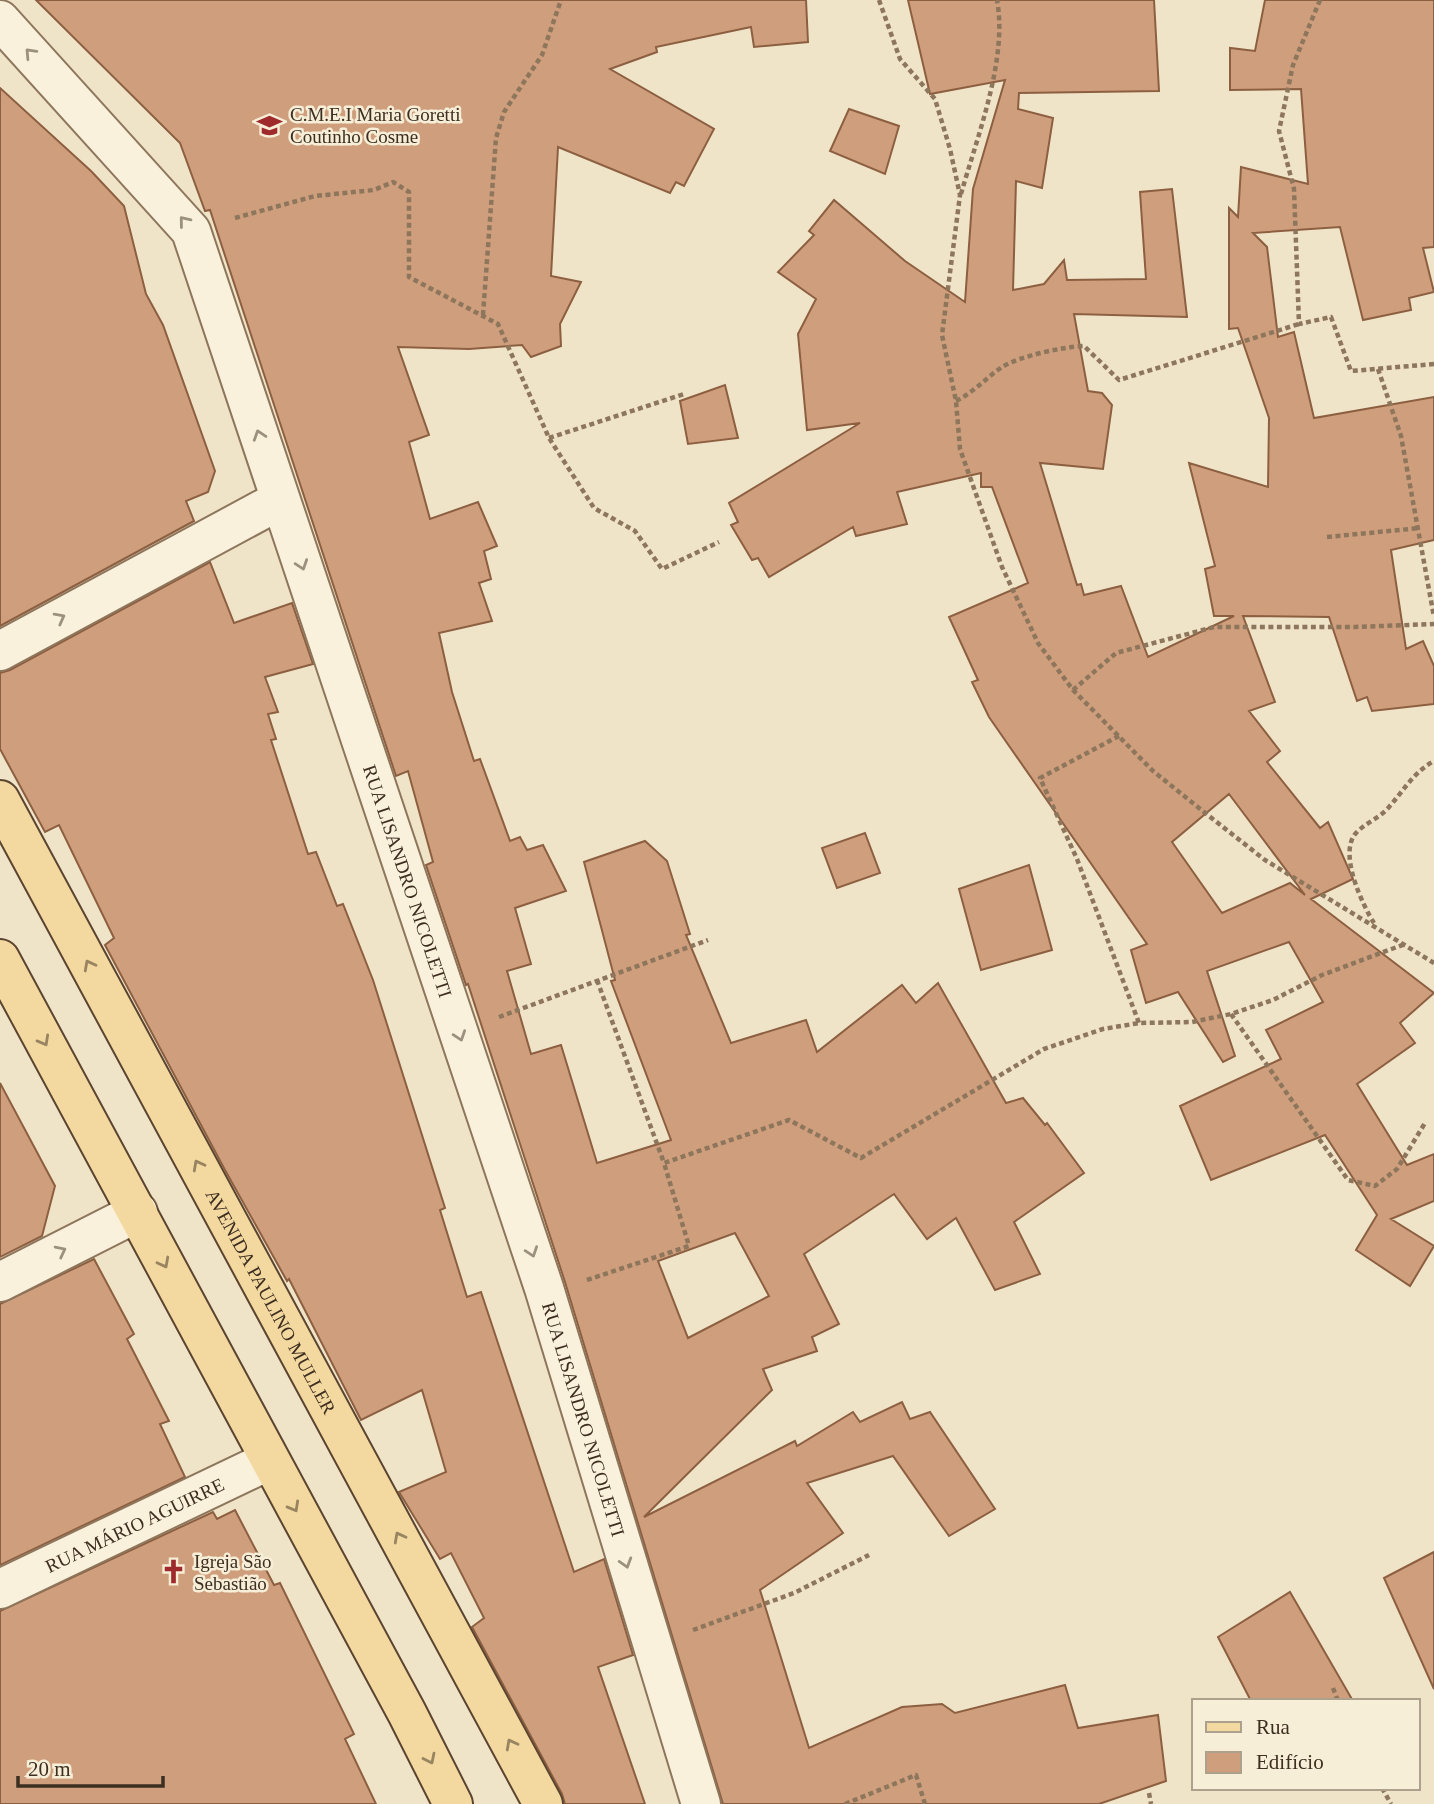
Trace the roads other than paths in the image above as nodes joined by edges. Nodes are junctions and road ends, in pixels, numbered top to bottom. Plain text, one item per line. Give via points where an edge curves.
1 (0, 20) edge
2 (280, 500) junction
3 (0, 651) edge
4 (0, 800) edge
5 (5, 979) edge
6 (138, 1212) junction
7 (0, 1282) edge
8 (268, 1461) junction
9 (0, 1589) edge
10 (453, 1804) edge
11 (543, 1804) edge
12 (701, 1804) edge

2 -> 1 street, RUA LISANDRO NICOLETTI via 191,230
3 -> 2 street
2 -> 12 street, RUA LISANDRO NICOLETTI via 544,1288
11 -> 4 main road, AVENIDA PAULINO MULLER
5 -> 6 main road
7 -> 6 street
6 -> 8 main road
8 - 9 street, RUA MÁRIO AGUIRRE
8 -> 10 main road

